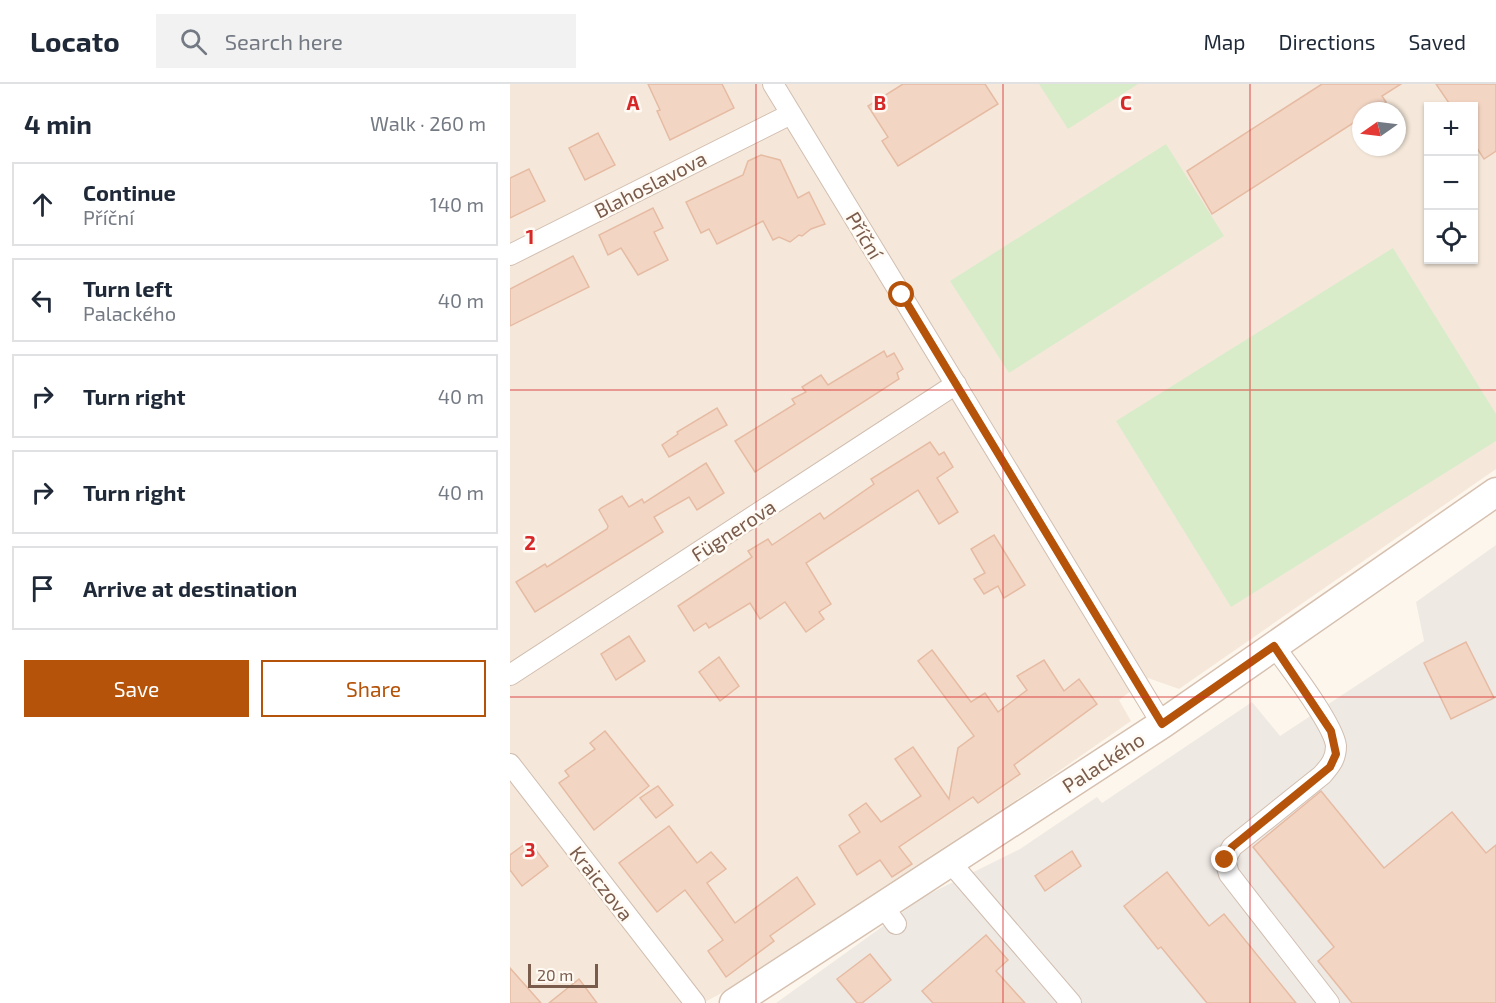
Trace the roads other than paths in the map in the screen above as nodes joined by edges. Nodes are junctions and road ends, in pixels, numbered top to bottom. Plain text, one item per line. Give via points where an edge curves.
1 (772, 84) edge
2 (790, 114) junction
3 (510, 255) edge
4 (956, 384) junction
5 (1496, 492) edge
6 (1274, 646) junction
7 (510, 675) edge
8 (1162, 724) junction
9 (510, 764) edge
10 (950, 862) junction
11 (695, 1003) edge
12 (734, 1003) edge
13 (1071, 1003) edge
14 (1329, 1003) edge

1 - 2 street, Příční
2 - 3 street, Blahoslavova
2 - 4 street, Příční
4 - 7 street, Fügnerova
4 - 8 street, Příční
5 - 6 street, Palackého
6 - 8 street, Palackého
6 - 14 street via 1331,731 1336,754 1322,775 1232,847 1225,860 1229,874
8 - 10 street, Palackého
9 - 11 street, Kraiczova
10 - 12 street, Palackého via 890,915
10 - 13 street

